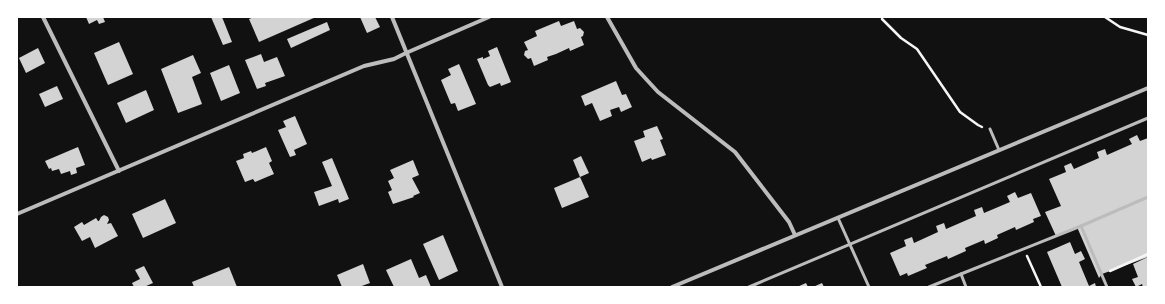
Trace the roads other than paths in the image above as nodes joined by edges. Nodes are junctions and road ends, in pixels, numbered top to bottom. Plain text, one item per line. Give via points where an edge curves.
1 (43, 17) edge
2 (392, 17) edge
3 (490, 17) edge
4 (607, 17) edge
5 (406, 53) junction
6 (1148, 88) edge
7 (1148, 118) edge
8 (990, 129) road end
9 (999, 150) junction
10 (119, 171) junction
11 (1148, 197) edge
12 (17, 214) edge
13 (838, 218) junction
14 (1082, 226) junction
15 (795, 235) junction
16 (850, 245) junction
17 (961, 274) junction
18 (502, 287) edge
19 (672, 287) edge
20 (749, 287) edge
21 (869, 287) edge
22 (929, 287) edge
23 (966, 287) edge
24 (1107, 287) edge

1 - 10 street
2 - 5 street
3 - 5 street
4 - 15 street via 636,68 658,92 735,152 789,222
5 - 10 street via 394,60 364,66
5 - 18 street
6 - 9 street
7 - 16 lane
8 - 9 lane
9 - 13 street
10 - 12 street
11 - 14 lane
13 - 15 street
13 - 16 lane
14 - 17 lane
14 - 24 lane
15 - 19 street
16 - 20 lane
16 - 21 lane
17 - 22 lane
17 - 23 lane

